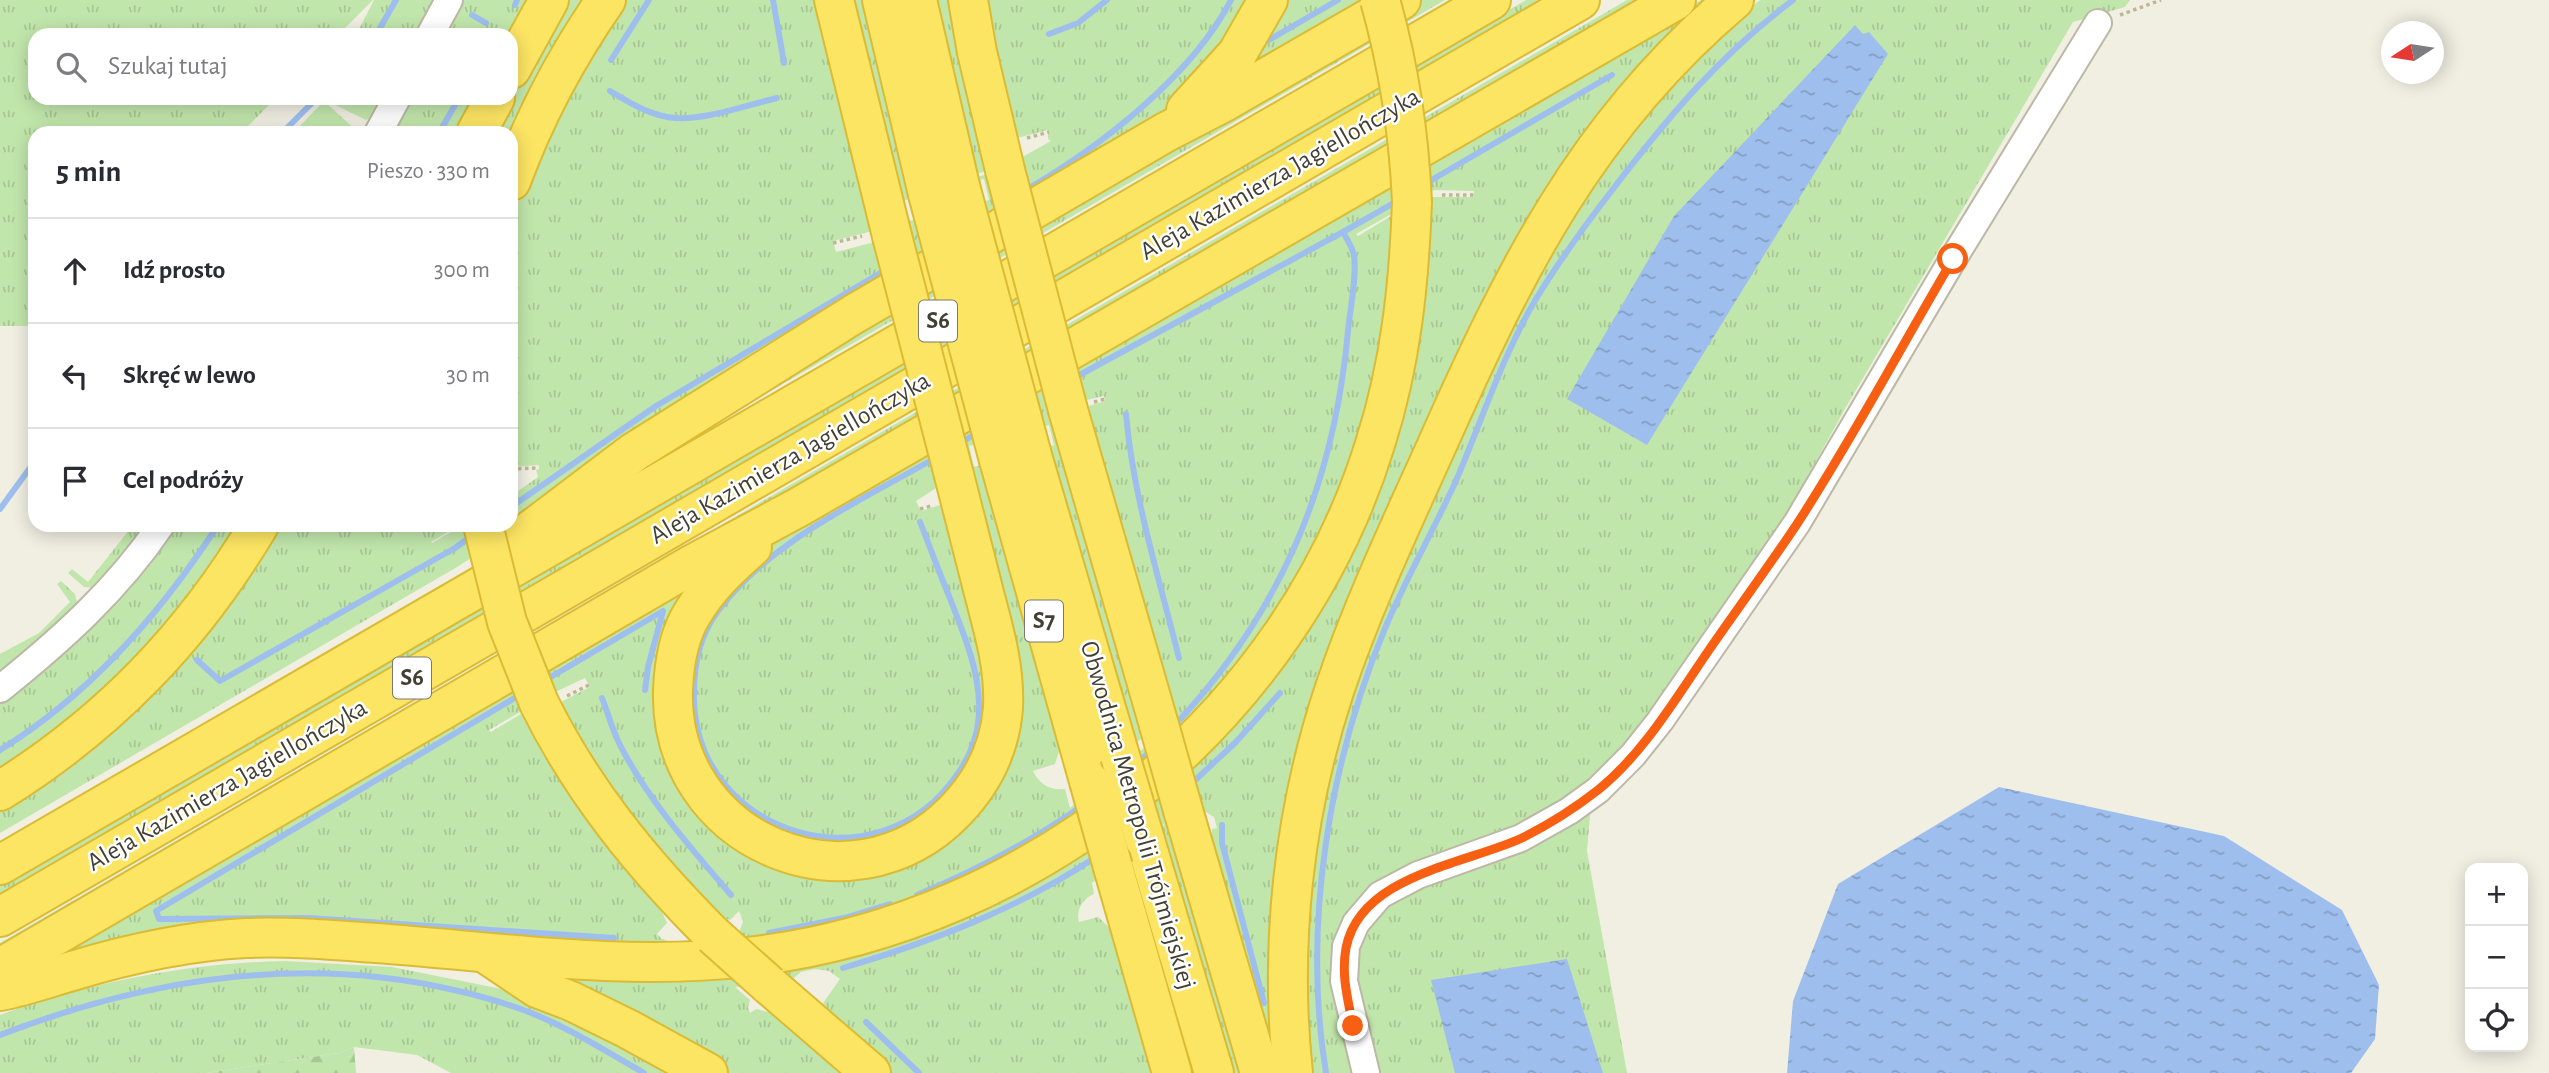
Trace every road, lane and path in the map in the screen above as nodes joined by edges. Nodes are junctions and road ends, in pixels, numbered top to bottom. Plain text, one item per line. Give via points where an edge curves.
1 (449, 0) edge
2 (549, 0) edge
3 (606, 0) edge
4 (834, 0) edge
5 (882, 0) edge
6 (917, 0) edge
7 (968, 0) edge
8 (1268, 0) edge
9 (1380, 0) edge
10 (1401, 0) edge
11 (1491, 0) edge
12 (1580, 0) edge
13 (1676, 0) edge
14 (1734, 0) edge
15 (2161, 0) edge
16 (2098, 23) joint
17 (434, 28) edge
18 (518, 56) edge
19 (393, 105) edge
20 (491, 105) edge
21 (382, 126) edge
22 (480, 126) edge
23 (1049, 132) dead end
24 (1166, 132) junction
25 (1026, 138) dead end
26 (518, 164) edge
27 (944, 190) junction
28 (1475, 195) dead end
29 (1422, 199) junction
30 (882, 234) junction
31 (834, 243) dead end
32 (1015, 456) junction
33 (536, 468) dead end
34 (518, 469) edge
35 (799, 507) junction
36 (155, 532) edge
37 (254, 532) edge
38 (485, 532) edge
39 (386, 642) junction
40 (589, 685) dead end
41 (0, 689) edge
42 (549, 701) junction
43 (0, 791) edge
44 (0, 865) edge
45 (0, 917) edge
46 (483, 952) junction
47 (0, 968) edge
48 (0, 991) edge
49 (708, 1073) edge
50 (871, 1073) edge
51 (1172, 1073) edge
52 (1214, 1073) edge
53 (1260, 1073) edge
54 (1293, 1073) edge
55 (1366, 1073) edge

1 - 17 lane
2 - 18 highway
3 - 26 highway via 554,83
4 - 30 highway
5 - 27 highway, S7
6 - 27 highway, S7
7 - 53 highway, bridge via 1005,170 1068,410
8 - 24 highway via 1237,54
9 - 29 highway, bridge
10 - 24 highway
11 - 39 highway, Aleja Kazimierza Jagiellończyka / S6
12 - 45 highway, Aleja Kazimierza Jagiellończyka / S6
13 - 35 highway
14 - 54 highway via 1681,48 1625,110 1579,170 1541,231 1478,353 1362,615 1323,726 1296,860 1288,961
15 - 16 path
16 - 55 lane via 1797,523 1633,755 1569,811 1521,838 1418,875 1380,895 1356,923 1346,946 1344,981
19 - 21 lane
20 - 22 highway
23 - 25 path
24 - 39 highway via 853,314 676,424
27 - 32 highway, Obwodnica Metropolii Trójmiejskiej / S7, bridge
28 - 29 path
29 - 46 highway via 1395,370 1376,443 1325,564 1287,627 1229,704 1119,807 1040,860 970,896 831,943 706,961
30 - 31 path
30 - 35 highway, bridge via 954,475 1003,675 1003,710 998,738 975,790 940,826 901,848 863,860 816,860 774,849 730,822 701,790 680,749 673,710 674,664 691,615 723,572
32 - 51 highway, Obwodnica Metropolii Trójmiejskiej / S7, bridge via 1089,781
32 - 52 highway, Obwodnica Metropolii Trójmiejskiej / S7, bridge via 1120,756
33 - 34 path
35 - 47 highway via 693,564
36 - 41 lane via 95,606
37 - 43 highway via 199,614 143,678 84,733
38 - 42 highway, bridge via 507,622
39 - 44 highway, Aleja Kazimierza Jagiellończyka / S6
40 - 42 path
42 - 50 highway, bridge via 566,754 622,836 713,935
46 - 48 highway via 248,938 183,944
46 - 49 highway via 537,988 628,1029

